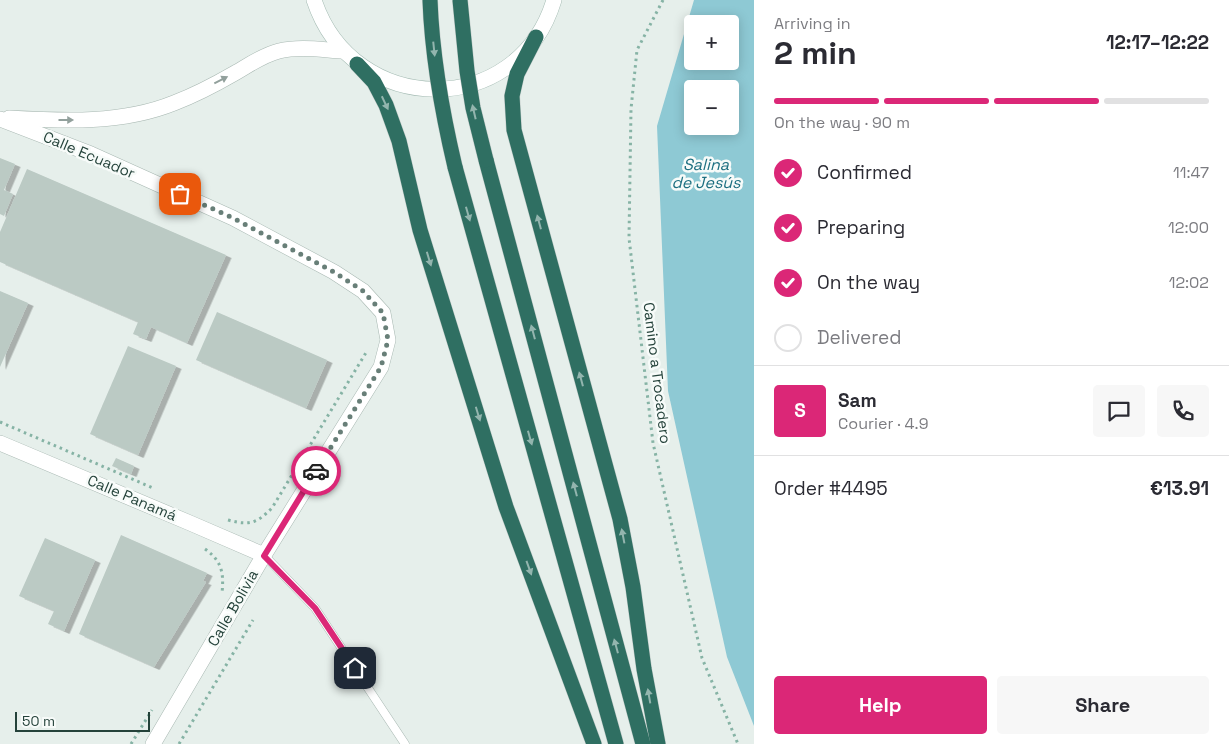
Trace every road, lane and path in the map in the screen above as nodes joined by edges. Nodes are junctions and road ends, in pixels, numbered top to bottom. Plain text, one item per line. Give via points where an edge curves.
1 (314, 0) edge
2 (430, 0) edge
3 (460, 0) edge
4 (663, 0) edge
5 (555, 1) edge
6 (536, 37) junction
7 (344, 52) junction
8 (357, 64) junction
9 (0, 118) edge
10 (383, 313) joint
11 (368, 349) dead end
12 (0, 422) edge
13 (0, 443) edge
14 (155, 488) dead end
15 (221, 517) dead end
16 (202, 547) dead end
17 (264, 556) junction
18 (218, 600) dead end
19 (253, 620) dead end
20 (156, 702) dead end
21 (131, 744) edge
22 (153, 744) edge
23 (179, 744) edge
24 (405, 744) edge
25 (594, 744) edge
26 (616, 744) edge
27 (643, 744) edge
28 (658, 744) edge
29 (738, 744) edge

1 - 7 street via 323,23
2 -> 26 highway, bridge via 441,103 455,167
27 -> 3 highway, bridge via 486,160 470,90
4 - 29 path, Camino a Trocadero via 637,50 631,109 629,238 653,443 702,658
5 - 6 street
6 - 8 street via 503,69 460,87 429,90 398,85
28 -> 6 highway via 620,519 514,130 512,96 517,74
7 - 8 street
9 -> 7 street via 83,120 148,112 174,104 258,59 280,51
8 -> 25 highway via 374,82 400,141 420,230 506,507
9 - 10 street, Calle Ecuador via 91,154 233,218 334,272 363,291
10 - 17 street, Calle Bolivia via 388,340 381,367
11 - 15 path via 272,508 260,520 243,524
12 - 14 path
13 - 17 street, Calle Panamá
16 - 18 path via 219,563 224,577
17 - 22 street, Calle Bolivia
17 - 24 lane via 315,608
19 - 23 path
20 - 21 path

